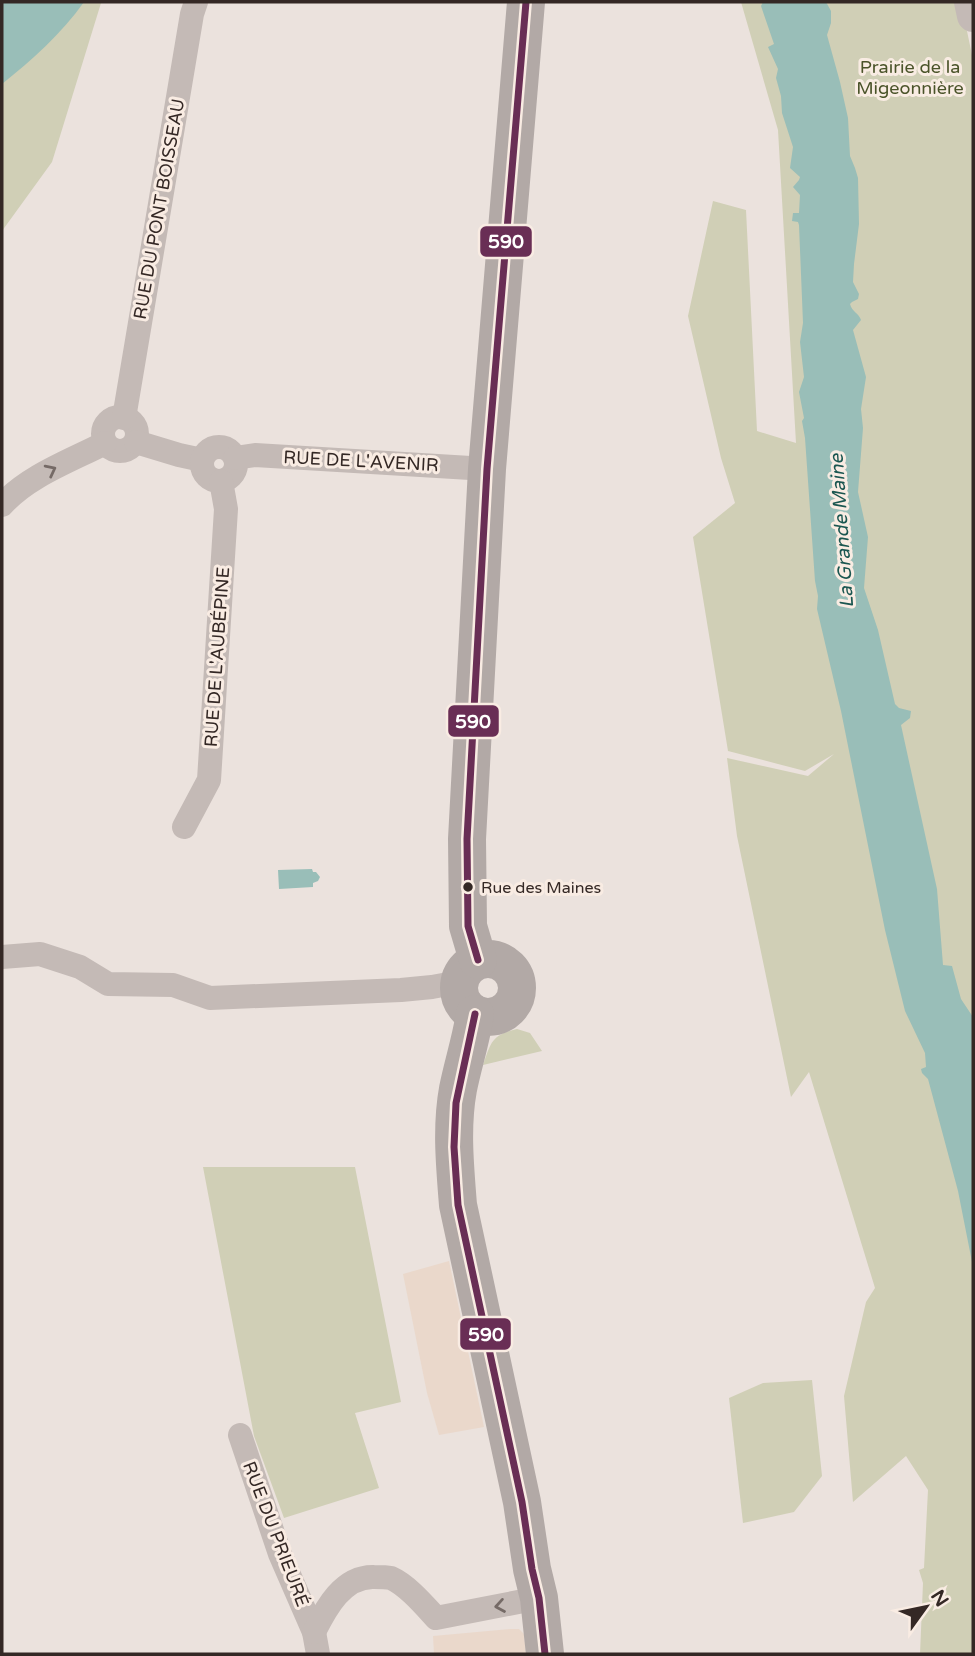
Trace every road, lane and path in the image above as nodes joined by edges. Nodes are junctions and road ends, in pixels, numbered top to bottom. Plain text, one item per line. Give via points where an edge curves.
1 (196, 2) edge
2 (526, 2) edge
3 (970, 2) edge
4 (973, 16) edge
5 (124, 418) junction
6 (135, 442) junction
7 (105, 443) junction
8 (236, 458) junction
9 (202, 460) junction
10 (487, 468) junction
11 (221, 481) junction
12 (2, 505) edge
13 (184, 827) dead end
14 (2, 957) edge
15 (471, 986) junction
16 (240, 1435) dead end
17 (539, 1598) junction
18 (316, 1643) edge
19 (545, 1654) edge

1 - 5 street, RUE DU PONT BOISSEAU
2 - 10 main road
3 - 4 street
5 - 6 street via 135,427
5 - 7 street via 106,424
6 - 7 street via 123,451
6 - 9 street
12 -> 7 street via 20,488
8 - 9 street via 220,446 207,451
8 - 10 street, RUE DE L'AVENIR via 255,455
8 - 11 street via 234,473
9 - 11 street via 206,475
10 - 15 main road via 467,839
11 - 13 street, RUE DE L'AUBÉPINE via 226,509 209,780
14 - 15 street via 40,954 80,967 108,984 173,985 210,998
15 - 17 main road via 454,1152 458,1205
16 - 18 street, RUE DU PRIEURÉ via 279,1554
17 -> 18 street via 436,1618 390,1578 368,1577 348,1584 331,1602
17 - 19 main road

